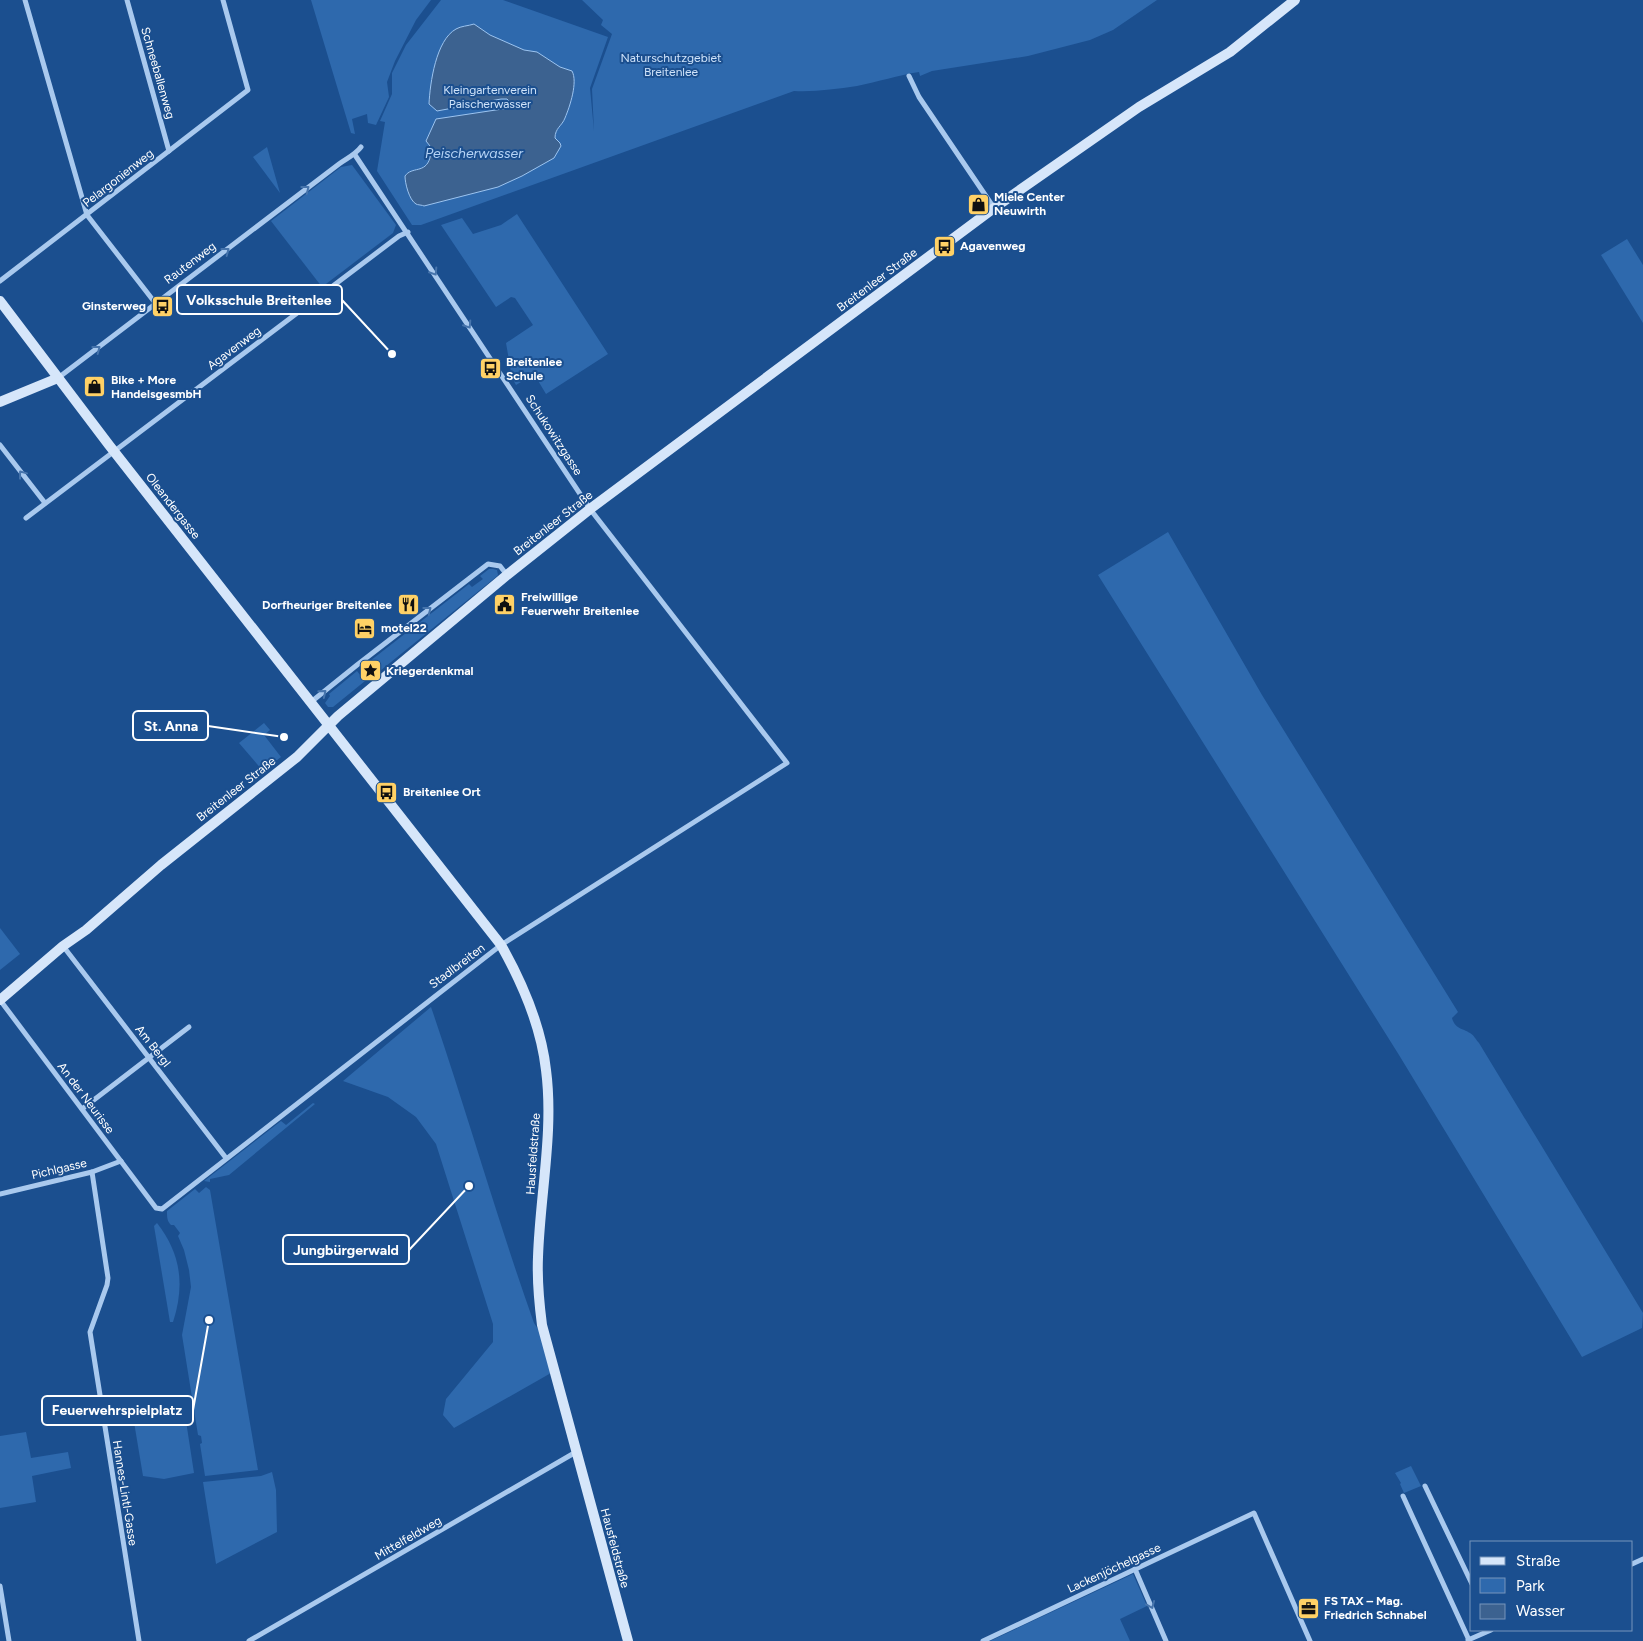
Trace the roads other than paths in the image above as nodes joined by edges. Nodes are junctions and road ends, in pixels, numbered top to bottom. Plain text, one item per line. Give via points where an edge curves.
1 (25, 0) edge
2 (127, 0) edge
3 (223, 0) edge
4 (1295, 0) edge
5 (909, 76) dead end
6 (361, 147) dead end
7 (169, 151) junction
8 (355, 155) junction
9 (994, 208) junction
10 (87, 214) junction
11 (408, 232) junction
12 (0, 281) edge
13 (0, 301) edge
14 (156, 304) junction
15 (58, 378) junction
16 (0, 402) edge
17 (0, 445) edge
18 (114, 451) junction
19 (44, 503) junction
20 (590, 509) junction
21 (26, 518) dead end
22 (507, 575) junction
23 (311, 702) junction
24 (329, 724) junction
25 (787, 763) joint
26 (501, 945) junction
27 (63, 946) junction
28 (0, 1000) edge
29 (189, 1027) dead end
30 (149, 1057) junction
31 (82, 1109) junction
32 (226, 1158) junction
33 (121, 1161) junction
34 (92, 1172) junction
35 (0, 1194) edge
36 (156, 1208) joint
37 (576, 1452) junction
38 (1425, 1486) dead end
39 (1403, 1496) dead end
40 (1135, 1569) junction
41 (1470, 1580) edge
42 (0, 1586) edge
43 (1489, 1631) edge
44 (1468, 1640) edge
45 (9, 1641) edge
46 (139, 1641) edge
47 (249, 1641) edge
48 (628, 1641) edge
49 (983, 1641) edge
50 (1166, 1641) edge
51 (1310, 1641) edge

1 - 10 street
2 - 7 street, Schneeballenweg
3 - 7 street, Pelargonienweg via 248,90
4 - 9 main road, Breitenleer Straße via 1230,52 1139,107
5 - 9 street via 919,97
6 - 8 street, Rautenweg
7 - 10 street, Pelargonienweg
8 - 11 street, Schukowitzgasse
14 -> 8 street, Rautenweg
9 - 20 main road, Breitenleer Straße
10 - 12 street, Pelargonienweg
10 - 14 street
11 - 18 street, Agavenweg
11 -> 20 street, Schukowitzgasse
13 - 15 main road, Oleandergasse
15 -> 14 street, Rautenweg
15 - 16 main road, Rautenweg
15 - 18 main road, Oleandergasse
19 -> 17 street
18 - 19 street, Agavenweg
18 - 23 main road, Oleandergasse
19 - 21 street, Agavenweg
20 - 22 main road, Breitenleer Straße
20 - 25 street, Schukowitzgasse
23 -> 22 street via 488,564 500,566
22 - 24 main road, Breitenleer Straße
23 - 24 main road, Oleandergasse
24 - 26 main road, Hausfeldstraße
24 - 27 main road, Breitenleer Straße via 297,758
25 - 26 street, Stadlbreiten
26 - 32 street, Stadlbreiten
26 - 37 main road, Hausfeldstraße via 531,1008 546,1068 548,1114 538,1291 542,1325
27 - 28 main road, Breitenleer Straße
27 - 30 street, Am Bergl
28 - 31 street, An der Neurisse
29 - 30 street
30 - 31 street
30 - 32 street, Am Bergl
31 - 33 street, An der Neurisse
32 - 36 street, Stadlbreiten via 162,1209
33 - 34 street, Pichlgasse
33 - 36 street, An der Neurisse
34 - 35 street, Pichlgasse
34 - 46 street, Hannes-Lintl-Gasse via 108,1278 90,1332
37 - 47 street, Mittelfeldweg
37 - 48 main road, Hausfeldstraße
38 - 41 street
39 - 44 street
40 - 49 street, Lackenjöchelgasse
40 -> 50 street
40 - 51 street, Lackenjöchelgasse via 1254,1514
42 - 45 street
43 - 44 street

